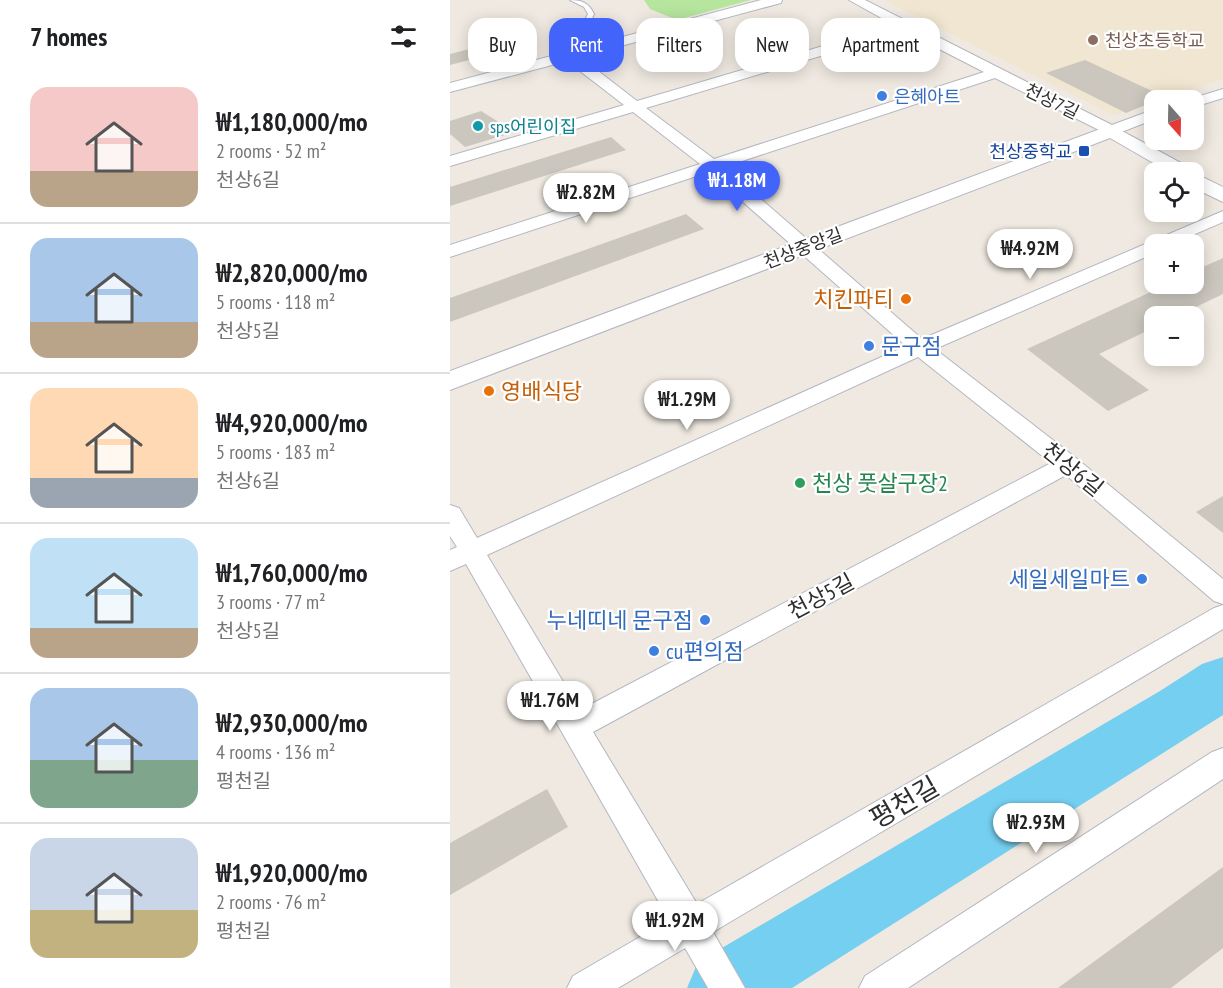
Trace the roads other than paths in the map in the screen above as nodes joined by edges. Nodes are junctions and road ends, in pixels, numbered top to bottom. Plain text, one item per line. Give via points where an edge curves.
1 (573, 0) edge
2 (776, 0) edge
3 (855, 0) edge
4 (589, 18) edge
5 (890, 18) edge
6 (624, 41) edge
7 (940, 44) edge
8 (821, 51) edge
9 (549, 62) edge
10 (591, 72) edge
11 (995, 73) junction
12 (450, 88) edge
13 (1223, 93) edge
14 (1204, 99) edge
15 (636, 107) junction
16 (1144, 118) edge
17 (1111, 130) junction
18 (450, 161) edge
19 (1166, 162) edge
20 (710, 164) junction
21 (1204, 185) edge
22 (1223, 196) edge
23 (1223, 216) edge
24 (1181, 234) edge
25 (804, 248) junction
26 (1144, 250) edge
27 (450, 251) edge
28 (920, 348) junction
29 (450, 381) edge
30 (1068, 464) junction
31 (450, 514) edge
32 (461, 556) edge
33 (1223, 594) edge
34 (1223, 616) edge
35 (574, 728) junction
36 (1223, 762) edge
37 (698, 940) junction
38 (585, 988) edge
39 (727, 988) edge
40 (877, 988) edge

1 - 4 lane via 587,6
2 - 6 street
3 - 5 street, 천상7길
7 - 11 street, 천상7길
8 - 15 street
9 - 12 street
10 - 15 street, 천상6길
11 - 17 street, 천상7길
11 - 20 street
13 - 14 street
15 - 18 street
15 - 20 street, 천상6길
16 - 17 street, 천상중앙길
17 - 19 street, 천상7길
17 - 25 street, 천상중앙길
20 - 25 street, 천상6길
20 - 27 street
21 - 22 street
23 - 24 street
25 - 28 street, 천상6길
25 - 29 street, 천상중앙길
26 - 28 street
28 - 30 street, 천상6길
28 - 32 street
30 - 33 street, 천상6길
30 - 35 street, 천상5길
31 - 32 street
32 - 35 street
34 - 37 street, 평천길
35 - 37 street
36 - 40 street
37 - 38 street, 평천길
37 - 39 street

